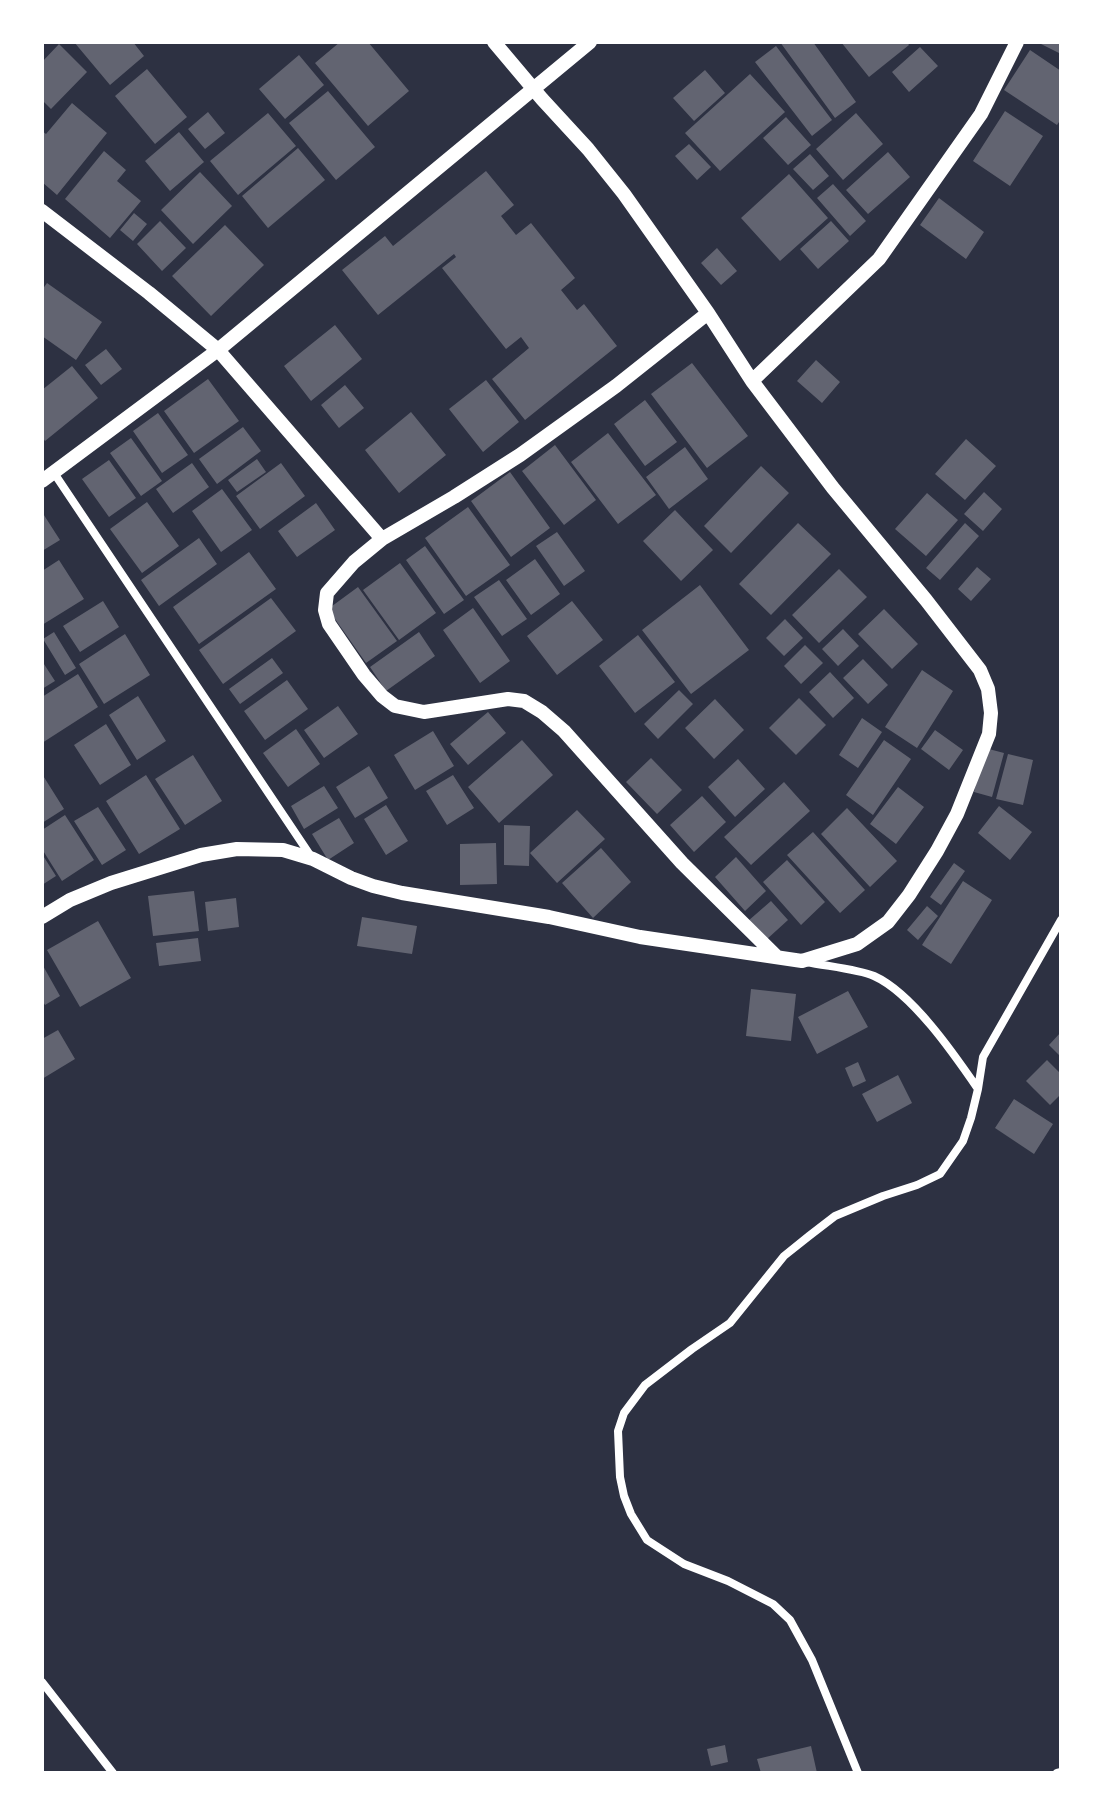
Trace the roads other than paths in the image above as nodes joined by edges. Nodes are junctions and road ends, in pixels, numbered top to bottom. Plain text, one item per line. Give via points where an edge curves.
1 (494, 42) edge
2 (590, 42) edge
3 (1017, 42) edge
4 (533, 88) junction
5 (42, 211) edge
6 (708, 313) junction
7 (218, 350) junction
8 (752, 381) junction
9 (48, 477) edge
10 (382, 539) junction
11 (313, 859) junction
12 (42, 917) edge
13 (1061, 920) edge
14 (776, 957) junction
15 (802, 961) junction
16 (978, 1089) junction
17 (42, 1682) edge
18 (113, 1773) edge
19 (858, 1773) edge

1 - 4 street
2 - 4 street
3 - 8 street via 981,114 879,259
4 - 6 street via 624,194
4 - 7 street
5 - 7 street
6 - 8 street
6 - 10 street via 520,455
7 - 9 street
7 - 10 street
8 - 15 street via 980,670 991,713 989,734 957,814 909,895 888,922 857,944
9 - 11 street
10 - 14 street via 334,583 325,610 333,631 382,696 395,706 424,712 508,699 542,712
11 - 12 street via 283,850 201,855 111,883
11 - 14 street via 351,878 402,893
13 - 16 street via 983,1057
14 - 15 street
15 - 16 street via 873,976 896,991 944,1041
16 - 19 street via 963,1141 940,1174 835,1216 809,1236 784,1256 730,1323 645,1385 618,1431 624,1496 647,1540 684,1564 773,1604 790,1620
17 - 18 street

